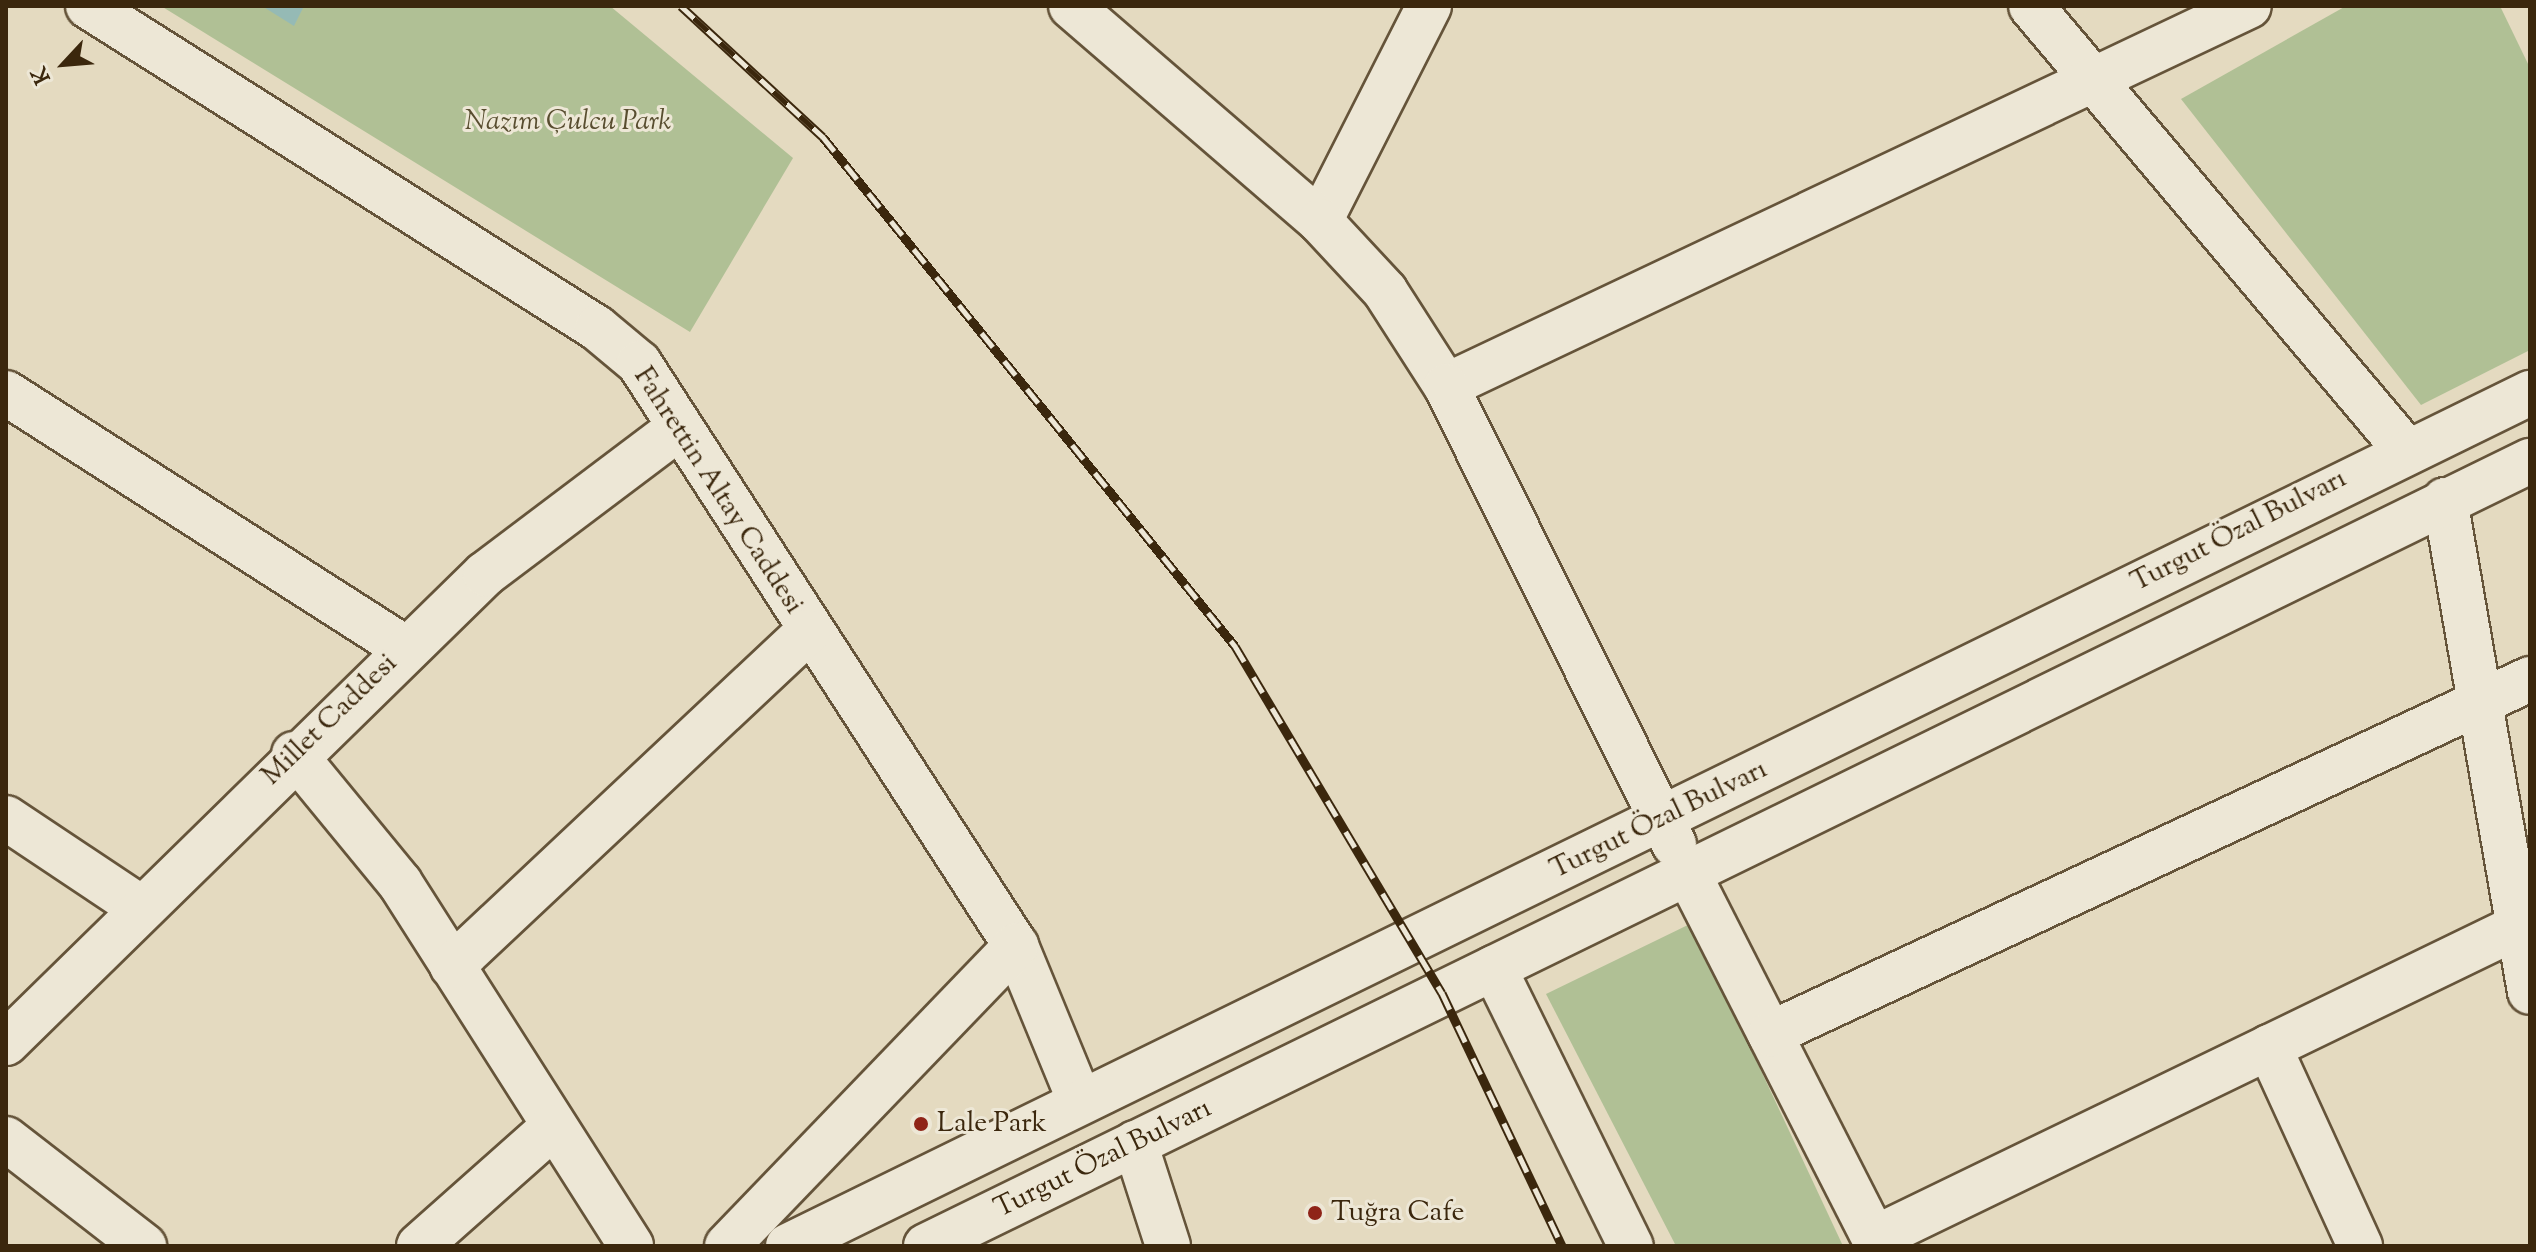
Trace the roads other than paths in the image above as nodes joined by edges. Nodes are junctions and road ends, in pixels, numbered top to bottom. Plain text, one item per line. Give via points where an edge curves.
1 (88, 6) edge
2 (1071, 6) edge
3 (1429, 6) edge
4 (2031, 6) edge
5 (2249, 6) edge
6 (2098, 83) junction
7 (1320, 221) junction
8 (1446, 386) junction
9 (6, 393) edge
10 (2530, 393) edge
11 (680, 427) junction
12 (2404, 448) junction
13 (2530, 461) edge
14 (2445, 500) junction
15 (808, 632) junction
16 (406, 649) junction
17 (2530, 679) edge
18 (2482, 701) junction
19 (294, 754) junction
20 (6, 818) edge
21 (1662, 820) junction
22 (1689, 875) junction
23 (138, 906) junction
24 (2526, 923) edge
25 (1016, 946) junction
26 (452, 966) junction
27 (1494, 968) junction
28 (2530, 992) edge
29 (1770, 1034) junction
30 (6, 1043) edge
31 (2269, 1047) junction
32 (1080, 1101) junction
33 (552, 1128) junction
34 (6, 1139) edge
35 (1135, 1143) junction
36 (1876, 1242) edge
37 (144, 1246) edge
38 (419, 1246) edge
39 (631, 1246) edge
40 (727, 1246) edge
41 (788, 1246) edge
42 (926, 1246) edge
43 (1168, 1246) edge
44 (1631, 1246) edge
45 (2360, 1246) edge

1 - 11 street, Fahrettin Altay Caddesi via 597,328 639,363
2 - 7 street
3 - 7 street
4 - 6 street
5 - 6 street
6 - 8 street
6 - 12 street
7 - 8 street via 1385,291
8 - 21 street
9 - 16 street
10 - 12 street, Turgut Özal Bulvarı
11 - 15 street, Fahrettin Altay Caddesi
11 - 16 street, Millet Caddesi via 539,527
12 - 21 street, Turgut Özal Bulvarı
13 - 14 street, Turgut Özal Bulvarı
14 - 18 street
14 - 22 street, Turgut Özal Bulvarı
15 - 25 street, Fahrettin Altay Caddesi
15 - 26 street
16 - 19 street, Millet Caddesi
17 - 18 street
18 - 24 street
18 - 29 street
19 - 23 street, Millet Caddesi
19 - 26 street via 400,883
20 - 23 street
21 - 22 street
21 - 32 street, Turgut Özal Bulvarı
22 - 27 street, Turgut Özal Bulvarı
22 - 29 street
23 - 30 street, Millet Caddesi
24 - 28 street
24 - 31 street
25 - 32 street, Fahrettin Altay Caddesi
25 - 40 street
26 - 33 street
27 - 35 street, Turgut Özal Bulvarı
27 - 44 street
29 - 36 street
31 - 36 street
31 - 45 street
32 - 41 street, Turgut Özal Bulvarı
33 - 38 street
33 - 39 street
34 - 37 street
35 - 42 street, Turgut Özal Bulvarı
35 - 43 street

